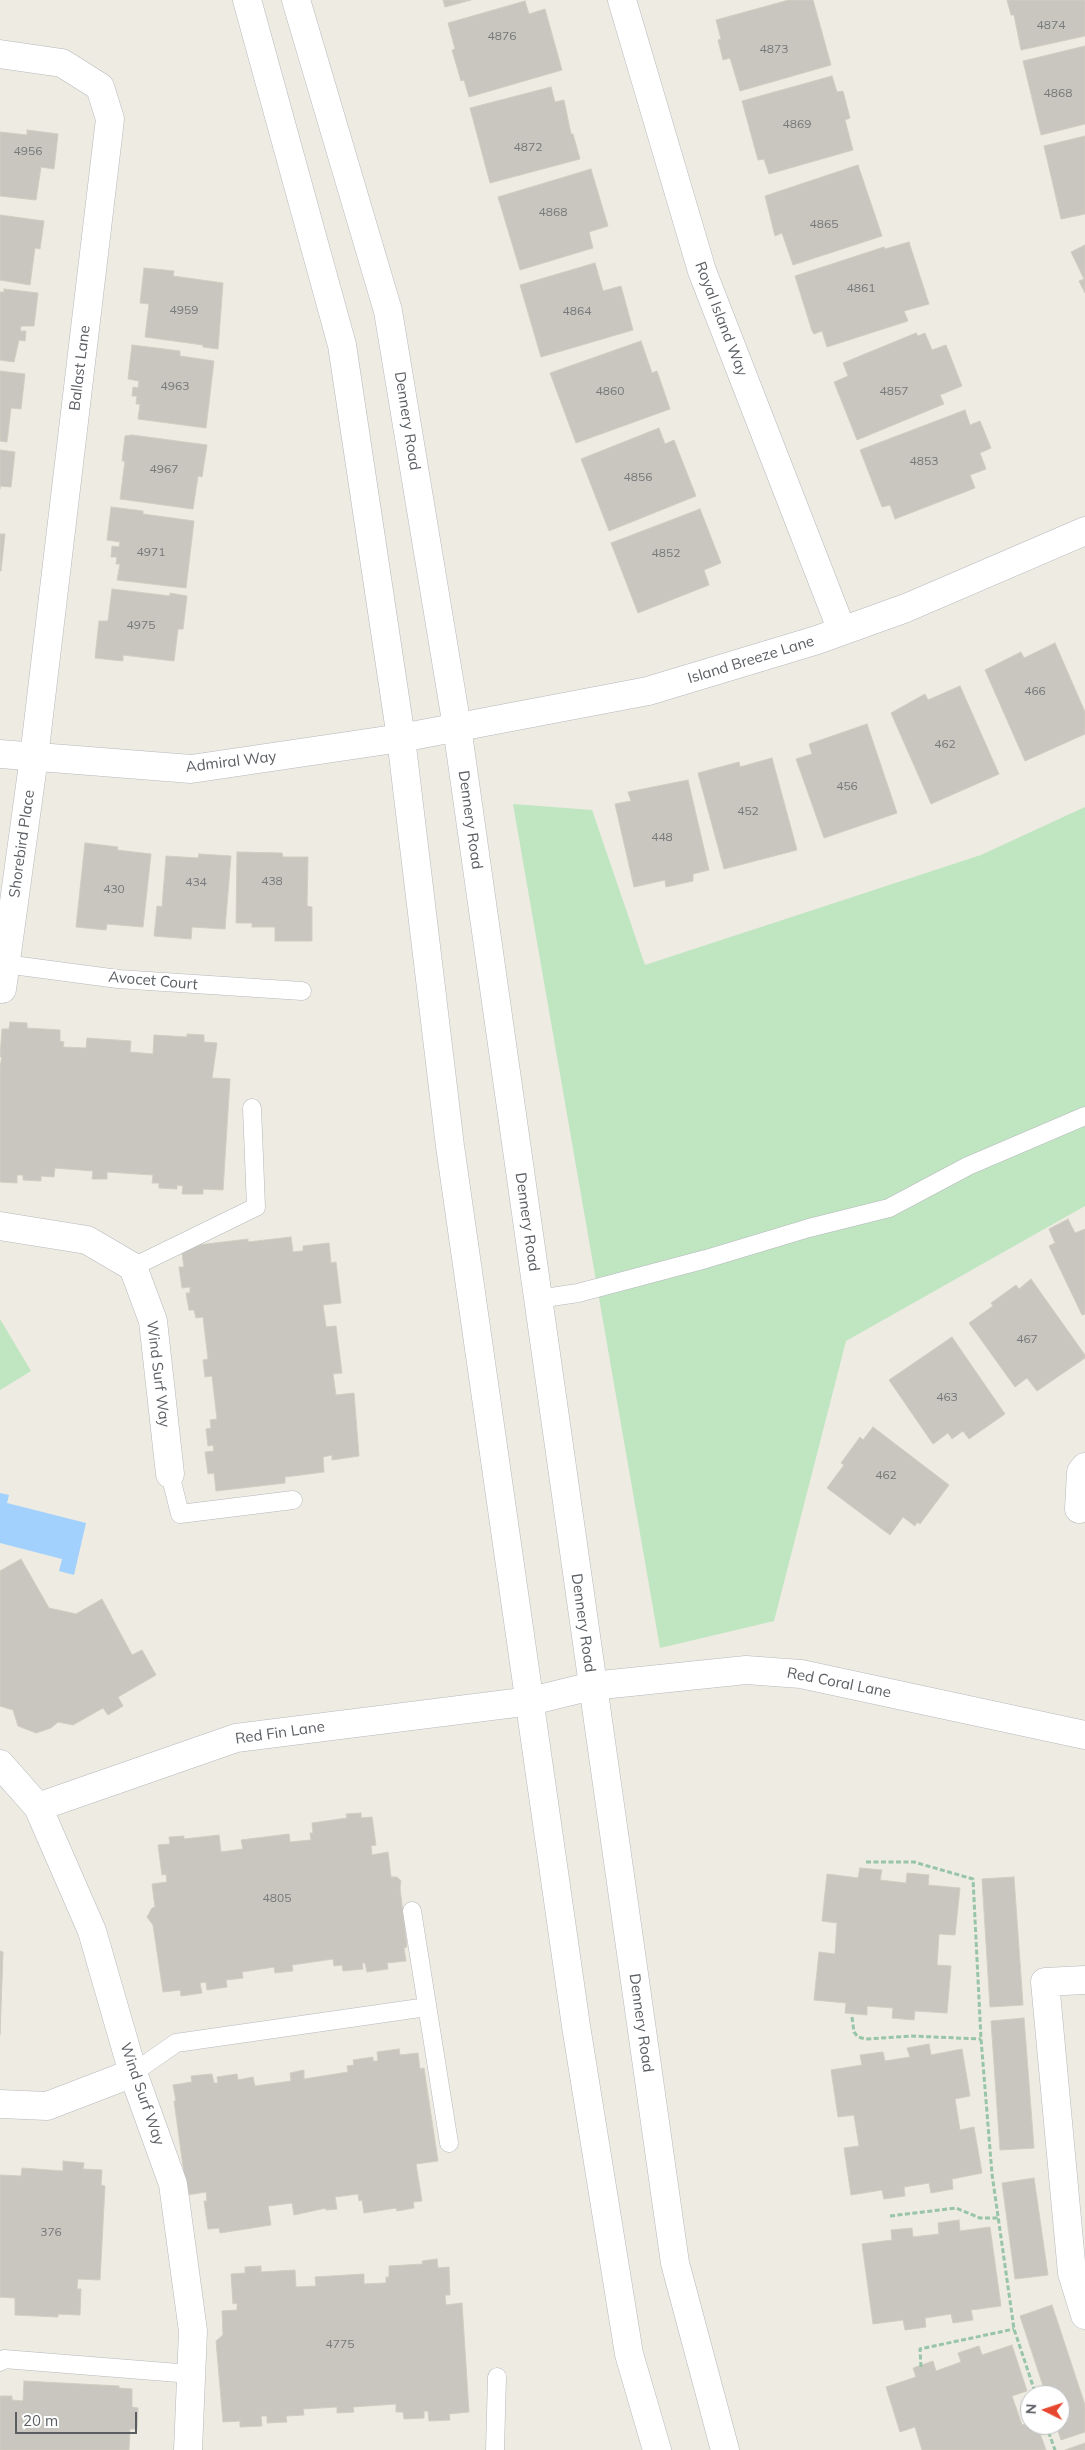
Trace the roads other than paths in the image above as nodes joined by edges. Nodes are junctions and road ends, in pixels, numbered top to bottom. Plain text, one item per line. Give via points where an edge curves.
1 (247, 0) edge
2 (296, 0) edge
3 (622, 0) edge
4 (0, 54) edge
5 (1085, 530) edge
6 (842, 631) junction
7 (457, 727) junction
8 (401, 738) junction
9 (0, 754) edge
10 (34, 757) junction
11 (3, 977) joint
12 (302, 990) dead end
13 (252, 1108) dead end
14 (1085, 1116) edge
15 (0, 1226) edge
16 (133, 1267) junction
17 (538, 1299) junction
18 (1085, 1467) edge
19 (170, 1474) joint
20 (293, 1500) dead end
21 (1079, 1509) dead end
22 (592, 1686) junction
23 (531, 1700) junction
24 (1085, 1735) edge
25 (0, 1764) edge
26 (38, 1807) junction
27 (412, 1911) dead end
28 (1085, 1980) edge
29 (427, 2007) junction
30 (133, 2073) junction
31 (0, 2104) edge
32 (448, 2142) dead end
33 (1085, 2315) edge
34 (0, 2362) edge
35 (192, 2374) junction
36 (497, 2377) dead end
37 (188, 2450) edge
38 (495, 2450) edge
39 (656, 2450) edge
40 (725, 2450) edge

1 - 8 street via 342,345
2 - 7 street, Dennery Road via 388,311
3 - 6 street, Royal Island Way via 702,271
4 - 10 street, Ballast Lane via 62,63 100,87 110,119
5 - 6 street, Island Breeze Lane via 906,608
6 - 7 street, Island Breeze Lane via 648,691
7 - 8 street, Island Breeze Lane
7 - 17 street, Dennery Road
8 - 10 street, Admiral Way via 192,769
8 - 23 street via 450,1146
9 - 10 street, Admiral Way
10 - 11 street, Shorebird Place
11 - 12 lane, Avocet Court via 118,979
13 - 16 lane via 256,1207
14 - 17 lane via 968,1166 889,1208 706,1259
15 - 16 street via 87,1240
16 - 19 street, Wind Surf Way via 153,1321
17 - 22 street, Dennery Road
18 - 21 street via 1081,1472
19 - 20 lane via 180,1514
22 - 23 street, Red Coral Lane
22 - 24 street, Red Coral Lane via 746,1670 801,1674
22 - 40 street, Dennery Road via 676,2263
23 - 26 street, Red Fin Lane via 236,1738
23 - 39 street via 576,2026 629,2354
25 - 26 street, Wind Surf Way
26 - 30 street, Wind Surf Way via 92,1930
27 - 29 lane
28 - 33 street via 1045,1982 1072,2273
29 - 30 lane via 176,2043
29 - 32 lane
30 - 31 street via 47,2106
30 - 35 street, Wind Surf Way via 173,2184 193,2332
34 - 35 lane via 4,2359
35 - 37 street, Wind Surf Way
36 - 38 lane

